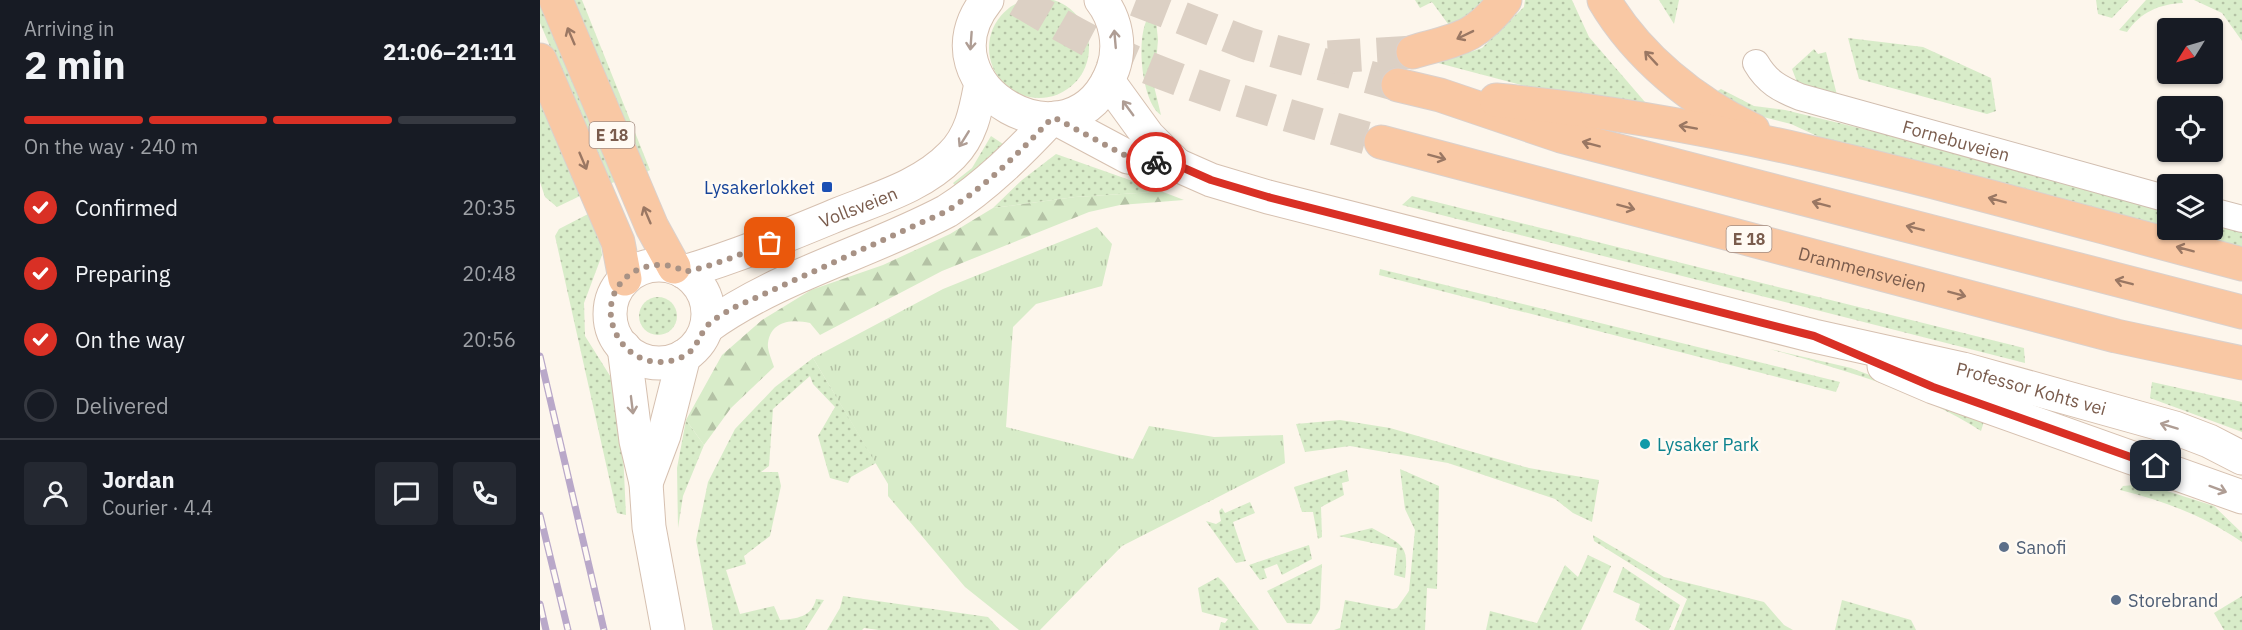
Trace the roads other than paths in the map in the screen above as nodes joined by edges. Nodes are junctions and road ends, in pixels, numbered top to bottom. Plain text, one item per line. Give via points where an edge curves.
1 (556, 0) edge
2 (987, 0) edge
3 (1101, 0) edge
4 (1506, 0) edge
5 (1604, 0) edge
6 (1413, 52) tunnel mouth
7 (540, 60) edge
8 (1756, 63) dead end
9 (1108, 81) junction
10 (981, 84) junction
11 (1398, 85) tunnel mouth
12 (1440, 95) junction
13 (1053, 118) junction
14 (1381, 142) tunnel mouth
15 (1787, 145) junction
16 (1177, 165) junction
17 (2157, 196) edge
18 (2223, 214) edge
19 (2242, 219) edge
20 (2242, 264) edge
21 (679, 269) junction
22 (625, 279) junction
23 (2242, 312) edge
24 (707, 327) junction
25 (1814, 336) junction
26 (2116, 336) junction
27 (624, 347) junction
28 (684, 356) junction
29 (2242, 363) edge
30 (2242, 384) edge
31 (2242, 458) edge
32 (646, 483) junction
33 (2242, 497) edge
34 (668, 630) edge

21 -> 1 highway, E 18 via 652,227
2 -> 10 main road via 973,26 970,46
9 -> 3 main road via 1117,41 1113,20
4 -> 6 highway via 1488,22 1464,38
15 -> 5 highway via 1723,116 1692,93 1658,65
7 -> 22 highway, E 18 via 618,242
8 - 17 street, Fornebuveien via 1764,78 1800,97
9 - 13 main road via 1086,106
16 -> 9 main road, Professor Kohts vei via 1148,136
10 - 13 main road via 1011,111 1030,118
10 -> 21 main road, Vollsveien via 975,117 966,136 954,153 917,182 770,243
11 - 12 highway
15 -> 12 highway via 1585,109
23 -> 12 highway via 1561,136
13 - 16 main road, Professor Kohts vei via 1128,157
13 - 24 main road via 971,195 947,211 781,284 733,308
14 -> 26 highway, Drammensveien / E 18
20 -> 15 highway
16 - 25 main road, Professor Kohts vei via 1268,197
18 - 19 street
21 - 22 main road via 648,266
21 - 24 main road via 697,281 705,295
22 - 27 main road via 617,289 610,313 612,326
24 - 28 main road
31 -> 25 main road, Professor Kohts vei via 2175,428 2052,392
25 -> 33 main road, Professor Kohts vei via 1933,387
26 - 29 highway, Drammensveien / E 18
26 - 30 highway, E 18
27 - 28 main road via 653,362 669,362
27 -> 32 main road via 636,441
28 - 32 main road via 664,435
32 - 34 main road via 649,527

